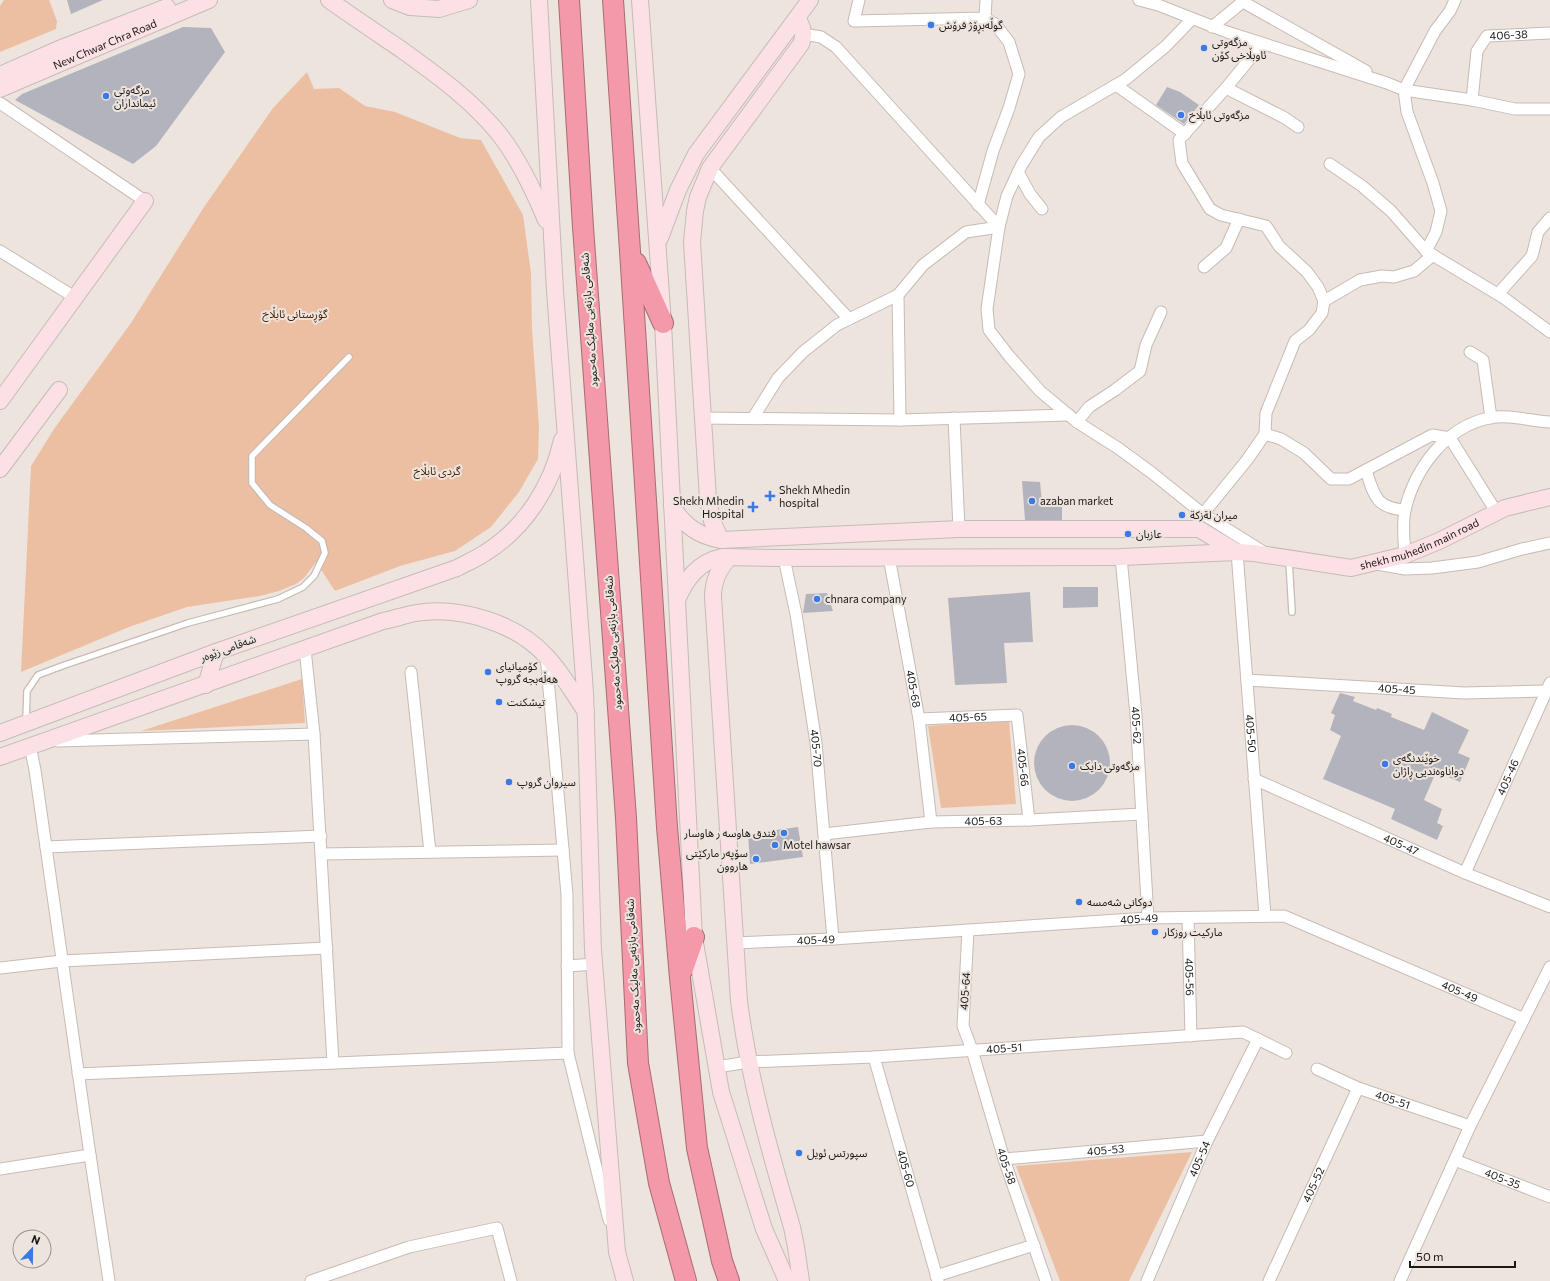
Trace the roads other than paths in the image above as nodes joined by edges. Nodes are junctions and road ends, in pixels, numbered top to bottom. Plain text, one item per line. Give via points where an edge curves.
1 (183, 0) edge
2 (209, 0) edge
3 (329, 0) edge
4 (392, 0) edge
5 (469, 0) edge
6 (539, 0) edge
7 (569, 0) edge
8 (612, 0) edge
9 (640, 0) edge
10 (810, 0) edge
11 (859, 0) edge
12 (986, 0) edge
13 (1139, 0) edge
14 (1455, 0) edge
15 (1244, 1) edge
16 (1155, 3) edge
17 (797, 18) junction
18 (985, 18) junction
19 (1192, 19) junction
20 (1212, 27) junction
21 (1550, 33) edge
22 (803, 34) junction
23 (1262, 44) junction
24 (0, 75) edge
25 (1387, 83) junction
26 (1116, 85) junction
27 (1226, 88) junction
28 (0, 89) edge
29 (1404, 90) junction
30 (1472, 100) junction
31 (0, 103) edge
32 (1550, 109) edge
33 (1298, 127) dead end
34 (1185, 134) junction
35 (1330, 164) dead end
36 (710, 168) junction
37 (1018, 172) junction
38 (145, 201) joint
39 (978, 205) junction
40 (1042, 209) dead end
41 (1550, 218) edge
42 (1239, 219) junction
43 (998, 227) junction
44 (551, 233) junction
45 (658, 246) junction
46 (0, 251) edge
47 (630, 251) junction
48 (1429, 253) junction
49 (1204, 267) dead end
50 (1498, 294) junction
51 (898, 295) junction
52 (76, 298) junction
53 (1324, 301) junction
54 (1161, 312) dead end
55 (849, 319) junction
56 (663, 323) junction
57 (1550, 332) edge
58 (1470, 352) dead end
59 (349, 357) dead end
60 (59, 390) dead end
61 (2, 393) edge
62 (702, 418) junction
63 (753, 418) junction
64 (954, 418) junction
65 (1073, 418) junction
66 (1490, 418) junction
67 (900, 420) junction
68 (1550, 422) edge
69 (565, 426) junction
70 (1265, 434) junction
71 (1450, 438) junction
72 (0, 469) edge
73 (1366, 470) junction
74 (1550, 497) edge
75 (672, 506) junction
76 (1405, 510) junction
77 (1497, 513) junction
78 (1203, 514) junction
79 (959, 530) junction
80 (721, 540) junction
81 (1550, 543) edge
82 (1237, 552) junction
83 (1269, 555) junction
84 (1405, 555) junction
85 (730, 557) junction
86 (889, 557) junction
87 (1121, 557) junction
88 (784, 558) junction
89 (1289, 558) junction
90 (1372, 563) junction
91 (676, 600) junction
92 (1292, 612) dead end
93 (305, 649) junction
94 (216, 652) junction
95 (546, 655) junction
96 (411, 672) dead end
97 (1247, 680) junction
98 (206, 685) junction
99 (1548, 687) edge
100 (586, 712) junction
101 (1017, 715) joint
102 (919, 719) junction
103 (26, 724) junction
104 (0, 733) edge
105 (314, 734) junction
106 (38, 744) junction
107 (0, 757) edge
108 (1254, 779) junction
109 (1142, 814) junction
110 (1029, 820) junction
111 (931, 822) junction
112 (824, 834) junction
113 (321, 836) junction
114 (46, 847) junction
115 (563, 850) junction
116 (430, 852) junction
117 (322, 854) junction
118 (1465, 872) junction
119 (1550, 907) edge
120 (1265, 916) junction
121 (1148, 918) junction
122 (1188, 918) junction
123 (968, 930) junction
124 (694, 936) junction
125 (833, 940) junction
126 (734, 943) junction
127 (327, 948) junction
128 (62, 962) junction
129 (594, 964) junction
130 (567, 966) junction
131 (1550, 967) edge
132 (0, 968) edge
133 (680, 978) junction
134 (1524, 1019) junction
135 (1191, 1036) junction
136 (1258, 1039) junction
137 (972, 1050) junction
138 (568, 1053) junction
139 (1286, 1053) dead end
140 (874, 1057) junction
141 (748, 1062) junction
142 (333, 1063) junction
143 (717, 1067) junction
144 (1317, 1069) dead end
145 (78, 1074) junction
146 (1358, 1088) junction
147 (1470, 1126) junction
148 (1207, 1141) junction
149 (90, 1155) junction
150 (1004, 1159) junction
151 (1456, 1160) junction
152 (0, 1169) edge
153 (1550, 1197) edge
154 (1034, 1245) junction
155 (617, 1252) junction
156 (937, 1278) edge
157 (109, 1281) edge
158 (311, 1281) edge
159 (511, 1281) edge
160 (625, 1281) edge
161 (686, 1281) edge
162 (729, 1281) edge
163 (787, 1281) edge
164 (801, 1281) edge
165 (1046, 1281) edge
166 (1147, 1281) edge
167 (1269, 1281) edge
168 (1400, 1281) edge

1 - 24 main road, New Chwar Chra Road
2 - 28 main road, New Chwar Chra Road
3 - 44 main road via 453,87 478,110 520,164
4 - 5 main road via 410,7 439,9
6 - 44 main road
7 - 161 highway, شەقامی بازنەیی مەلیک مەحمود via 582,227 626,818 638,1063 658,1183
8 - 47 highway
9 - 45 main road
10 - 17 main road
11 - 18 street via 854,21
12 - 18 street
13 - 16 street
14 - 29 street via 1435,31
15 - 20 street
15 - 25 street
16 - 19 street
17 - 22 main road via 803,28
17 - 45 main road via 696,154 678,190
18 - 39 street via 995,24 1009,42 1019,74
19 - 20 street
19 - 26 street via 1166,46
20 - 23 street
21 - 30 street, 406-38 via 1487,36 1477,51
22 - 36 main road via 798,49
22 - 39 street via 821,37 839,50
23 - 25 street
23 - 27 street
25 - 29 street
26 - 34 street
26 - 37 street via 1061,117 1039,137
27 - 33 street
27 - 34 street
29 - 30 street
29 - 48 street via 1407,112 1441,211
30 - 32 street via 1515,109
31 - 38 street
34 - 42 street via 1179,140 1182,163 1210,209 1221,215
35 - 48 street via 1391,210
36 - 55 street
36 - 62 main road via 698,196 693,226
37 - 40 street
37 - 43 street via 1007,196
38 - 52 main road
39 - 43 street
41 - 50 street via 1538,232 1532,256
42 - 49 street via 1226,248
42 - 53 street via 1266,226 1279,246 1307,272
43 - 51 street via 966,232 923,265
43 - 65 street via 987,309 989,330 1040,390
44 - 69 main road
45 - 56 main road
46 - 52 street
47 - 56 highway
47 - 133 highway via 667,827
48 - 50 street
48 - 53 street via 1414,271 1394,277 1382,276 1360,280
50 - 57 street
51 - 55 street
51 - 67 street
52 - 61 main road
53 - 70 street via 1322,313 1309,330 1294,341 1266,413
54 - 65 street via 1146,345 1140,371
55 - 63 street via 803,352 778,378
56 - 75 main road
58 - 66 street via 1483,360
59 - 103 lane via 252,456 252,484 270,505 322,540 325,553 314,576 302,587 278,599 188,623 38,675 27,691
60 - 72 main road
62 - 63 street
62 - 80 main road via 709,510
63 - 67 street
64 - 65 street
64 - 67 street
64 - 79 street
65 - 78 street via 1152,473
66 - 68 street via 1510,417
66 - 71 street via 1471,424
69 - 94 main road, شەقامی زێوەر via 558,456 547,485 530,511 503,539 485,553 458,568
69 - 100 main road
70 - 73 street via 1281,439 1304,453 1331,480 1349,479
70 - 78 street
71 - 73 street via 1432,435
71 - 76 street via 1423,466
71 - 77 street
73 - 76 street via 1379,503 1393,509
74 - 77 main road, shekh muhedin main road via 1505,508
75 - 80 main road via 692,530
75 - 91 main road
76 - 84 street
77 - 84 main road, shekh muhedin main road
78 - 83 street
79 - 80 main road
79 - 82 main road via 1199,529
81 - 90 street via 1522,548 1478,562 1432,568 1405,569
82 - 83 main road, shekh muhedin main road
82 - 87 main road, shekh muhedin main road
82 - 97 street, 405-50
83 - 89 main road, shekh muhedin main road
84 - 90 main road, shekh muhedin main road
85 - 88 main road, shekh muhedin main road
85 - 91 main road, shekh muhedin main road via 714,558 699,567 686,582
85 - 126 main road via 720,568 714,582 713,597
86 - 87 main road, shekh muhedin main road
86 - 88 main road, shekh muhedin main road
86 - 102 street, 405-68
87 - 109 street, 405-62 via 1136,715
88 - 112 street, 405-70 via 796,614 816,743
89 - 90 main road, shekh muhedin main road via 1351,568
89 - 92 lane
91 - 124 main road
93 - 95 main road via 383,621 416,613 442,612 464,614 510,629
93 - 98 main road
93 - 105 street
94 - 98 main road
94 - 103 main road, شەقامی زێوەر
95 - 100 main road
95 - 115 street
96 - 116 street
97 - 99 street, 405-45 via 1464,692
97 - 108 street, 405-50
98 - 106 main road
99 - 118 street, 405-46
100 - 129 main road
101 - 102 street, 405-65
101 - 110 street, 405-66
102 - 111 street, 405-68
103 - 104 main road, شەقامی زێوەر
105 - 106 street
105 - 113 street
106 - 107 main road
106 - 114 street
108 - 118 street, 405-47
108 - 120 street, 405-50
109 - 110 street, 405-63
109 - 121 street, 405-62
110 - 111 street, 405-63
111 - 112 street, 405-63
112 - 125 street, 405-70
113 - 114 street
113 - 117 street
114 - 128 street
115 - 116 street
115 - 130 street via 567,895
116 - 117 street
117 - 127 street
118 - 119 street, 405-47
120 - 122 street, 405-49
120 - 134 street, 405-49 via 1284,916
121 - 122 street, 405-49
121 - 123 street, 405-49
122 - 135 street, 405-56
123 - 125 street, 405-49
123 - 137 street, 405-64 via 963,1026
124 - 133 highway
124 - 143 main road
125 - 126 street, 405-49
126 - 141 main road
127 - 128 street
127 - 142 street
128 - 132 street
128 - 145 street
129 - 130 street
129 - 155 main road
130 - 138 street
131 - 134 street
133 - 162 highway via 697,1148 722,1261
134 - 147 street
135 - 136 street, 405-51 via 1243,1032
135 - 137 street, 405-51
136 - 139 street, 405-51
136 - 148 street, 405-54
137 - 140 street, 405-51
137 - 150 street, 405-58
138 - 142 street
138 - 155 street
140 - 141 street, 405-51
140 - 156 street, 405-60
141 - 143 street, 405-51
141 - 164 main road via 792,1227
142 - 145 street
143 - 163 main road via 721,1092 764,1229
144 - 146 street, 405-51
145 - 149 street
146 - 147 street, 405-51
146 - 167 street, 405-52
147 - 151 street
148 - 150 street, 405-53
148 - 166 street, 405-54
149 - 152 street
149 - 157 street
150 - 154 street, 405-58
151 - 153 street, 405-35
151 - 168 street
154 - 156 street
154 - 165 street, 405-58
155 - 160 main road
158 - 159 street via 409,1247 497,1228

